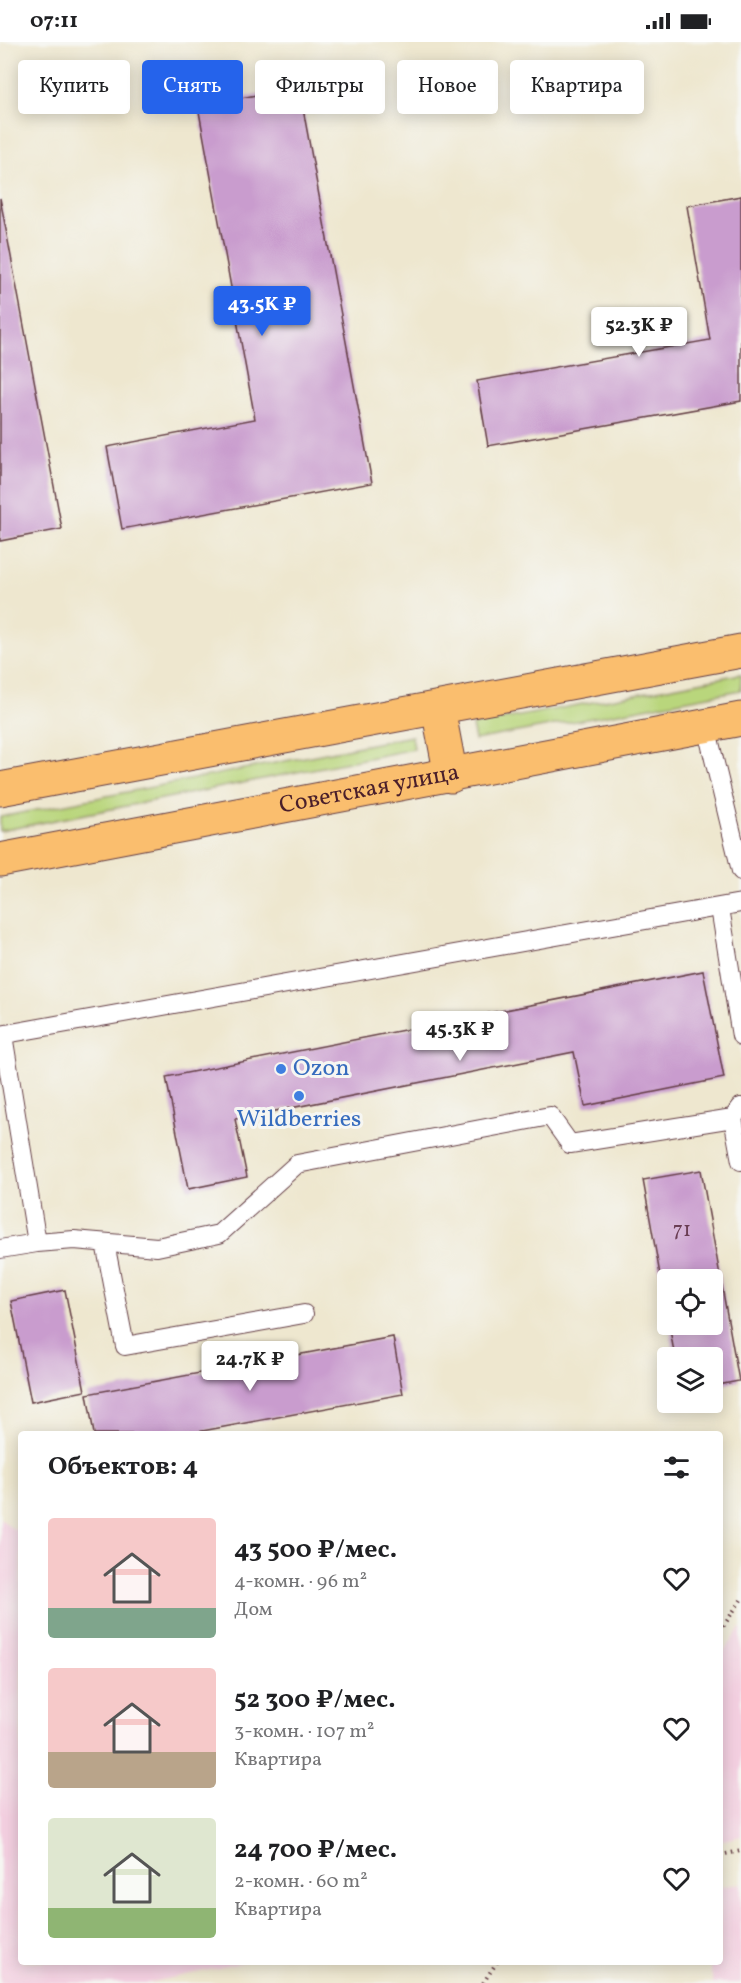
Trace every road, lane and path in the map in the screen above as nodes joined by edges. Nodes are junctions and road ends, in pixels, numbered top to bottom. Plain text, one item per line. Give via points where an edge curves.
1 (741, 651) edge
2 (438, 708) junction
3 (741, 719) edge
4 (706, 726) junction
5 (451, 776) junction
6 (0, 789) edge
7 (0, 860) edge
8 (741, 871) edge
9 (741, 903) edge
10 (720, 908) junction
11 (2, 1035) edge
12 (741, 1036) edge
13 (737, 1112) edge
14 (741, 1161) edge
15 (37, 1243) junction
16 (105, 1243) junction
17 (0, 1249) edge
18 (304, 1314) dead end
19 (741, 1600) edge
20 (723, 1627) edge
21 (741, 1851) edge
22 (723, 1854) edge
23 (495, 1965) edge
24 (483, 1983) edge

1 - 2 main road
2 - 5 main road
2 - 6 main road
3 - 4 main road, Советская улица
4 - 5 main road, Советская улица
4 - 8 lane
5 - 7 main road, Советская улица
9 - 10 lane
10 - 11 lane
10 - 12 lane
11 - 15 lane
13 - 14 lane
13 - 16 lane via 570,1144 550,1116 297,1164 219,1234 157,1247
15 - 16 lane
15 - 17 lane
16 - 18 lane via 125,1346
19 - 20 path
21 - 22 path
23 - 24 path

